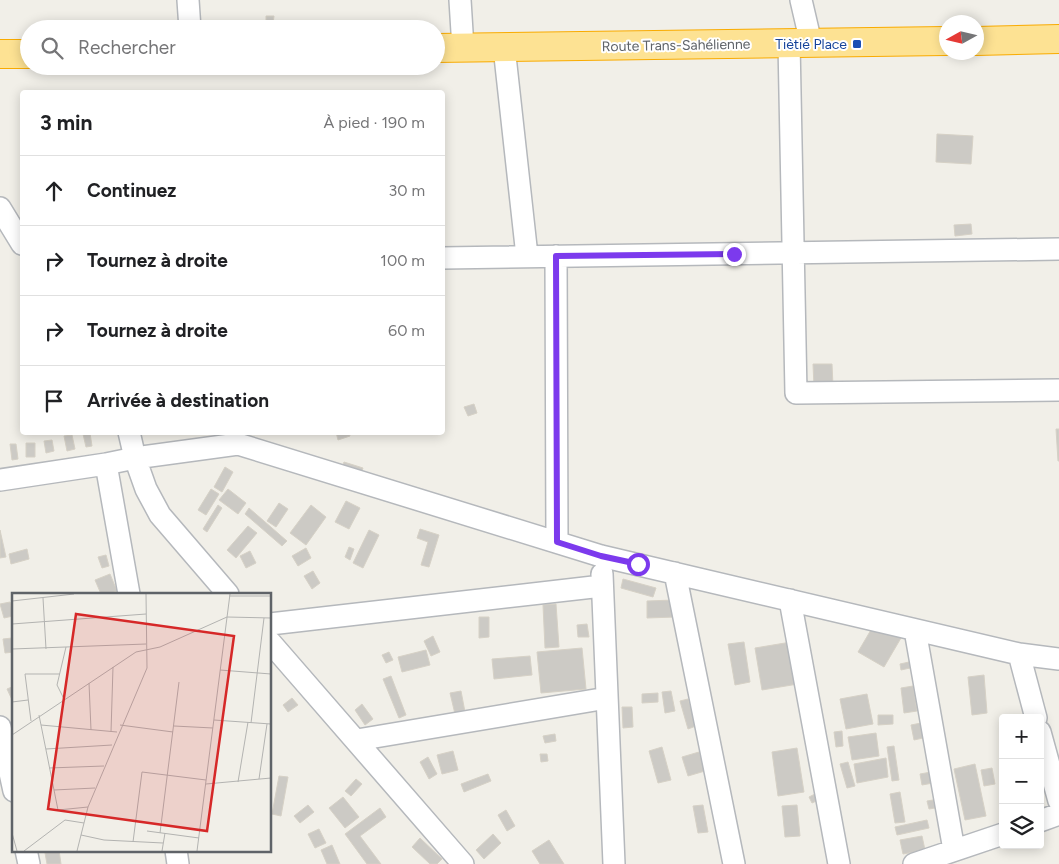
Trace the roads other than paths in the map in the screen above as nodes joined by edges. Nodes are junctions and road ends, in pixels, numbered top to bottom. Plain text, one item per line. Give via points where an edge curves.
1 (188, 0) edge
2 (460, 0) edge
3 (801, 0) edge
4 (189, 20) edge
5 (1059, 40) edge
6 (939, 41) edge
7 (984, 41) edge
8 (800, 43) junction
9 (504, 47) junction
10 (445, 48) edge
11 (463, 48) junction
12 (0, 54) edge
13 (20, 54) edge
14 (0, 208) edge
15 (20, 241) edge
16 (1059, 249) edge
17 (793, 253) junction
18 (527, 256) junction
19 (556, 256) junction
20 (445, 258) edge
21 (1059, 390) edge
22 (130, 435) edge
23 (135, 458) junction
24 (106, 464) junction
25 (0, 480) edge
26 (557, 542) junction
27 (601, 556) junction
28 (675, 573) junction
29 (602, 586) junction
30 (129, 593) edge
31 (227, 593) edge
32 (790, 600) junction
33 (271, 624) edge
34 (915, 630) junction
35 (271, 643) edge
36 (1019, 654) junction
37 (1059, 659) edge
38 (607, 698) junction
39 (1035, 714) edge
40 (0, 726) edge
41 (357, 740) junction
42 (1044, 747) edge
43 (12, 782) edge
44 (1059, 801) edge
45 (1059, 814) edge
46 (1044, 820) edge
47 (999, 835) edge
48 (954, 850) junction
49 (463, 864) edge
50 (614, 864) edge
51 (734, 864) edge
52 (839, 864) edge
53 (914, 864) edge

1 - 4 street
2 - 11 street
3 - 8 street
5 - 7 highway
6 - 8 highway, Route Trans-Sahélienne
8 - 9 highway, Route Trans-Sahélienne
8 - 17 street
9 - 11 highway, Route Trans-Sahélienne
9 - 18 street
10 - 11 highway, Route Trans-Sahélienne
12 - 13 highway
14 - 15 street
16 - 17 street
17 - 19 street
17 - 21 street via 796,393
18 - 19 street
18 - 20 street
19 - 26 street
22 - 23 street
23 - 24 street
23 - 26 street via 238,444
23 - 31 street via 160,515
24 - 25 street
24 - 30 street
26 - 27 street
27 - 28 street
27 - 29 street
28 - 32 street
28 - 51 street
29 - 33 street
29 - 38 street
32 - 34 street
32 - 52 street
34 - 36 street
34 - 48 street
35 - 41 street
36 - 37 street
36 - 39 street
38 - 41 street
38 - 50 street
40 - 43 street
41 - 49 street
42 - 44 street
45 - 46 street
47 - 48 street
48 - 53 street

